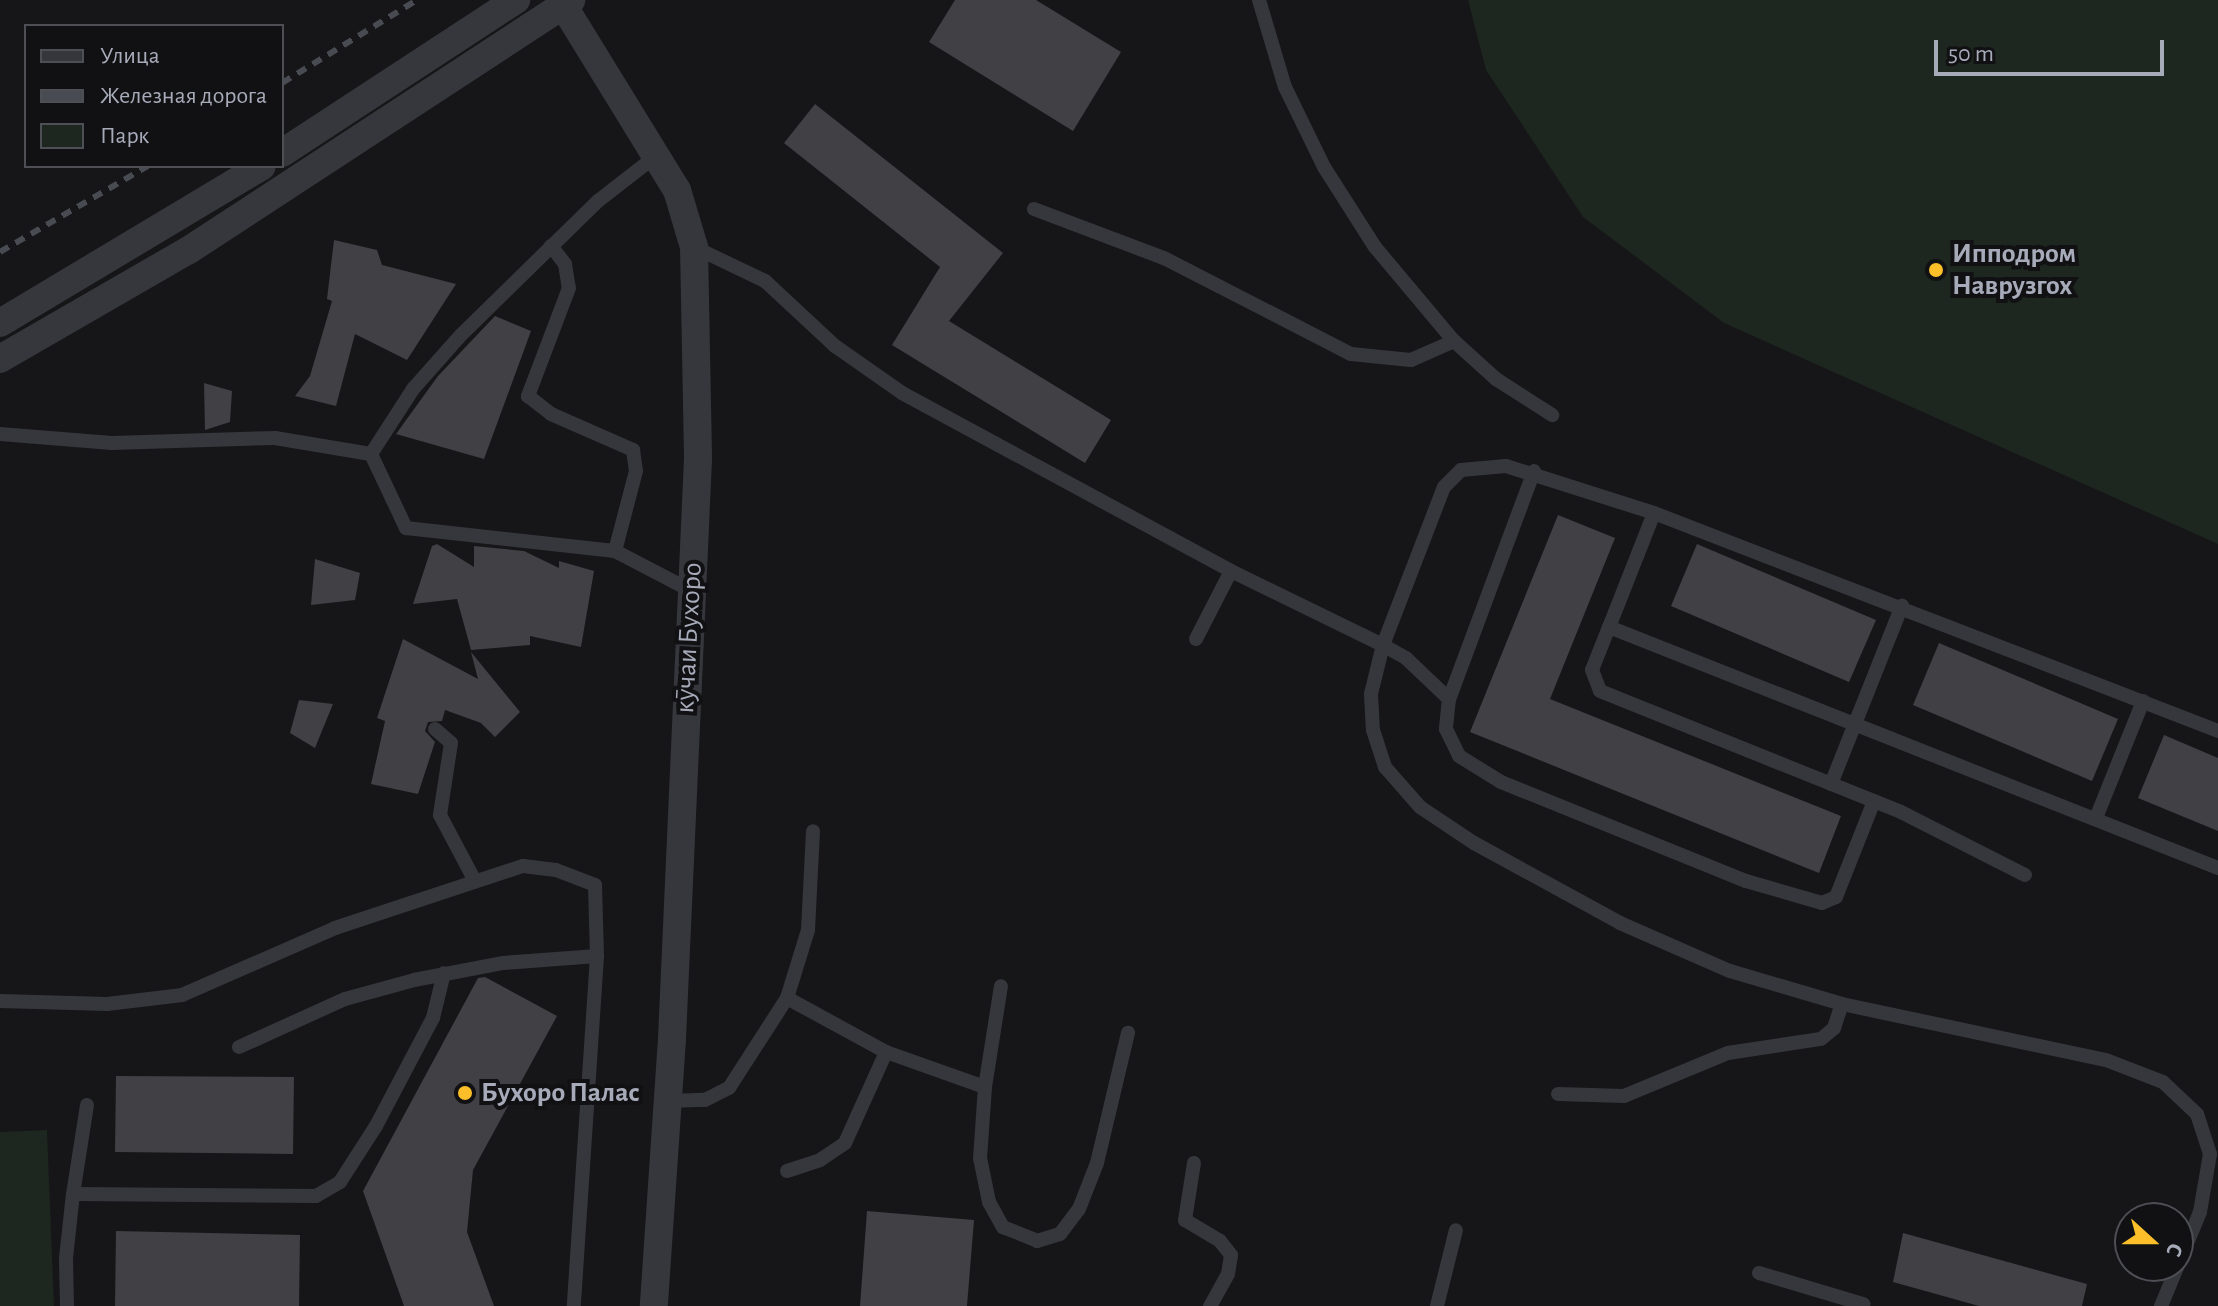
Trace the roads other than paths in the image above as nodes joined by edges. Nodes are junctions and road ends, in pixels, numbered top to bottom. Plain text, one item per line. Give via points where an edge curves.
1 (516, 0) edge
2 (1259, 0) edge
3 (567, 3) edge
4 (284, 152) edge
5 (657, 155) junction
6 (259, 168) edge
7 (1034, 209) dead end
8 (551, 246) junction
9 (694, 247) junction
10 (0, 323) edge
11 (1454, 341) junction
12 (0, 359) edge
13 (1552, 415) dead end
14 (0, 434) edge
15 (371, 454) junction
16 (1534, 471) junction
17 (1654, 513) junction
18 (615, 551) junction
19 (1231, 571) junction
20 (692, 591) junction
21 (1902, 606) junction
22 (1609, 627) junction
23 (1196, 639) dead end
24 (1383, 645) junction
25 (1449, 699) junction
26 (2143, 701) junction
27 (1856, 723) junction
28 (435, 729) dead end
29 (2218, 731) edge
30 (1831, 784) junction
31 (1874, 801) junction
32 (2096, 818) junction
33 (813, 831) dead end
34 (2218, 868) edge
35 (2025, 875) dead end
36 (475, 881) junction
37 (597, 956) junction
38 (444, 973) junction
39 (1001, 986) dead end
40 (787, 998) junction
41 (0, 1001) edge
42 (1842, 1004) junction
43 (1128, 1033) dead end
44 (239, 1047) dead end
45 (886, 1052) junction
46 (985, 1087) junction
47 (1558, 1094) dead end
48 (668, 1101) junction
49 (87, 1105) dead end
50 (1194, 1163) dead end
51 (787, 1171) dead end
52 (73, 1194) junction
53 (1456, 1230) dead end
54 (1759, 1273) dead end
55 (1866, 1305) edge
56 (67, 1306) edge
57 (574, 1306) edge
58 (654, 1306) edge
59 (1210, 1306) edge
60 (1437, 1306) edge
61 (2161, 1306) edge

1 - 4 street
2 - 11 lane via 1272,54 1324,167 1375,247
3 - 5 street, кӯчаи Бухоро
3 - 12 street via 202,242
5 - 8 lane
5 - 9 street, кӯчаи Бухоро via 677,190
6 - 10 street
7 - 11 lane via 1164,258 1351,354 1411,360
8 - 15 lane via 436,362
8 - 18 lane via 568,272 569,288 528,396 551,414 633,450 636,471
9 - 19 lane via 765,281 835,346 902,393
9 - 20 street, кӯчаи Бухоро via 699,363
11 - 13 lane via 1496,379
14 - 15 lane via 112,443 287,439
15 - 18 lane via 406,528
16 - 17 lane
16 - 24 lane via 1486,466 1452,477 1420,542
16 - 25 lane
17 - 21 lane
17 - 22 lane
18 - 20 lane
19 - 23 lane
19 - 24 lane
20 - 48 street, кӯчаи Бухоро
21 - 26 lane
21 - 27 lane
22 - 27 lane
22 - 30 lane via 1592,670 1600,691
24 - 25 lane via 1406,658
24 - 42 lane via 1371,694 1379,750 1393,779 1433,817 1553,888 1654,939 1730,971
25 - 31 lane via 1451,742 1459,756 1484,775 1746,881 1812,901 1836,897
26 - 29 lane
26 - 32 lane
27 - 30 lane
27 - 32 lane
28 - 36 lane via 451,743 440,815
30 - 31 lane
31 - 35 lane
32 - 34 lane
33 - 40 lane via 808,930
36 - 37 lane via 523,866 587,880 598,891
36 - 41 lane via 335,928 182,995 107,1004
37 - 38 lane
37 - 57 lane
38 - 44 lane via 345,999
38 - 52 lane via 423,1040 354,1163 329,1191 275,1199
39 - 46 lane
40 - 45 lane
40 - 48 lane via 729,1088 705,1100
42 - 47 lane via 1834,1028 1821,1039 1746,1048 1624,1096
42 - 61 lane via 2106,1060 2147,1074 2182,1097 2203,1125 2210,1172 2200,1212
43 - 46 lane via 1089,1187 1070,1225 1049,1240 1013,1234 989,1202 980,1158
45 - 46 lane
45 - 51 lane via 845,1143 820,1160
48 - 58 street, кӯчаи Бухоро
49 - 52 lane
50 - 59 lane via 1185,1220 1220,1241 1231,1255 1228,1274
52 - 56 lane
53 - 60 lane
54 - 55 lane

